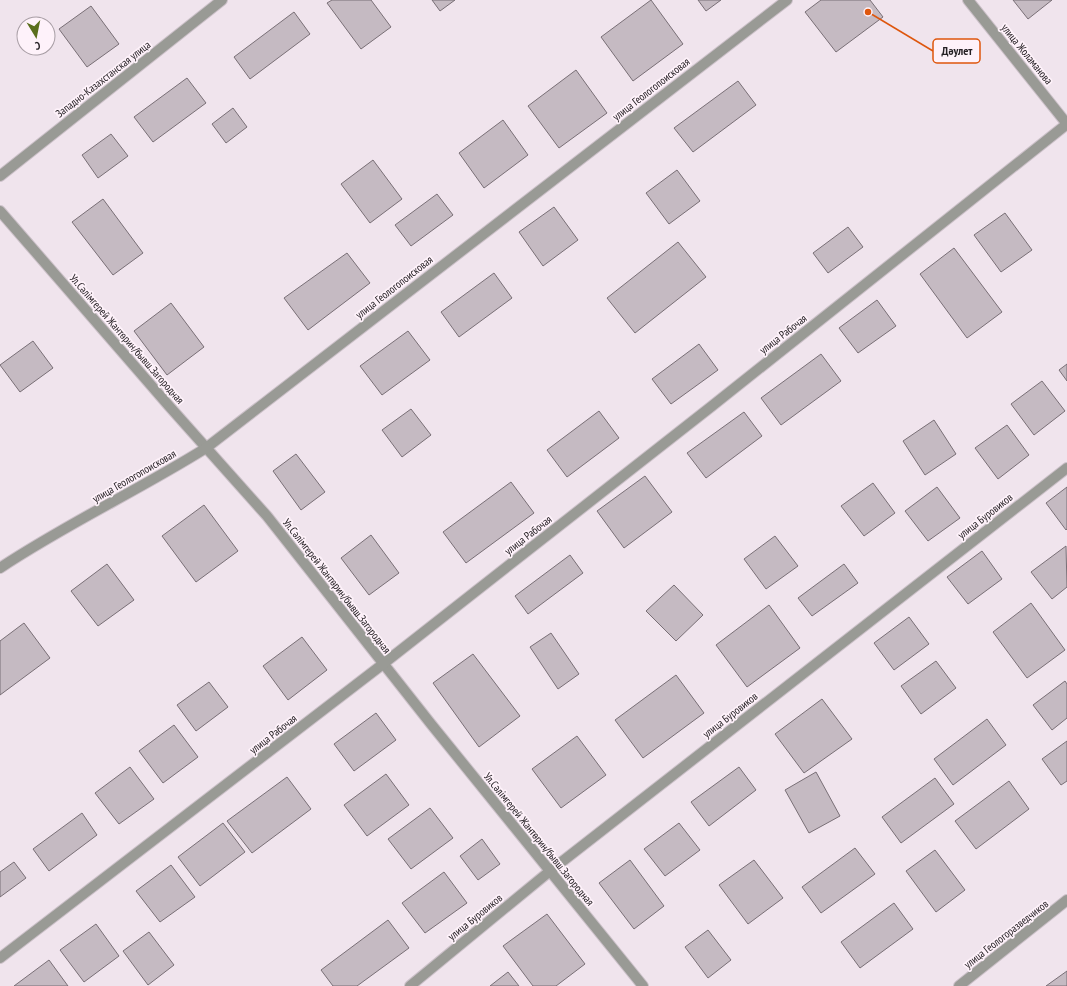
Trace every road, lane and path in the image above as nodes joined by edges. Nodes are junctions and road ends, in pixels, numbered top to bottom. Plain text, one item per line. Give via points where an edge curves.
1 (222, 0) edge
2 (787, 0) edge
3 (968, 0) edge
4 (1067, 124) edge
5 (0, 176) edge
6 (0, 212) edge
7 (206, 448) junction
8 (1067, 468) edge
9 (0, 568) edge
10 (383, 664) junction
11 (550, 871) junction
12 (1067, 900) edge
13 (0, 958) edge
14 (410, 986) edge
15 (643, 986) edge
16 (959, 986) edge

1 - 5 street, Западно-Казахстанская улица
2 - 7 street, улица Геологопоисковая
3 - 4 street, улица Жоламанова
4 - 10 street, улица Рабочая
6 - 7 street, Ул.Сәлімгерей Жантөрин/бывш.Загородная
7 - 9 street, улица Геологопоисковая via 30,548
7 - 10 street, Ул.Сәлімгерей Жантөрин/бывш.Загородная via 267,516
8 - 11 street, улица Буровиков
10 - 11 street, Ул.Сәлімгерей Жантөрин/бывш.Загородная
10 - 13 street, улица Рабочая
11 - 14 street, улица Буровиков
11 - 15 street, Ул.Сәлімгерей Жантөрин/бывш.Загородная
12 - 16 street, улица Геологоразведчиков

